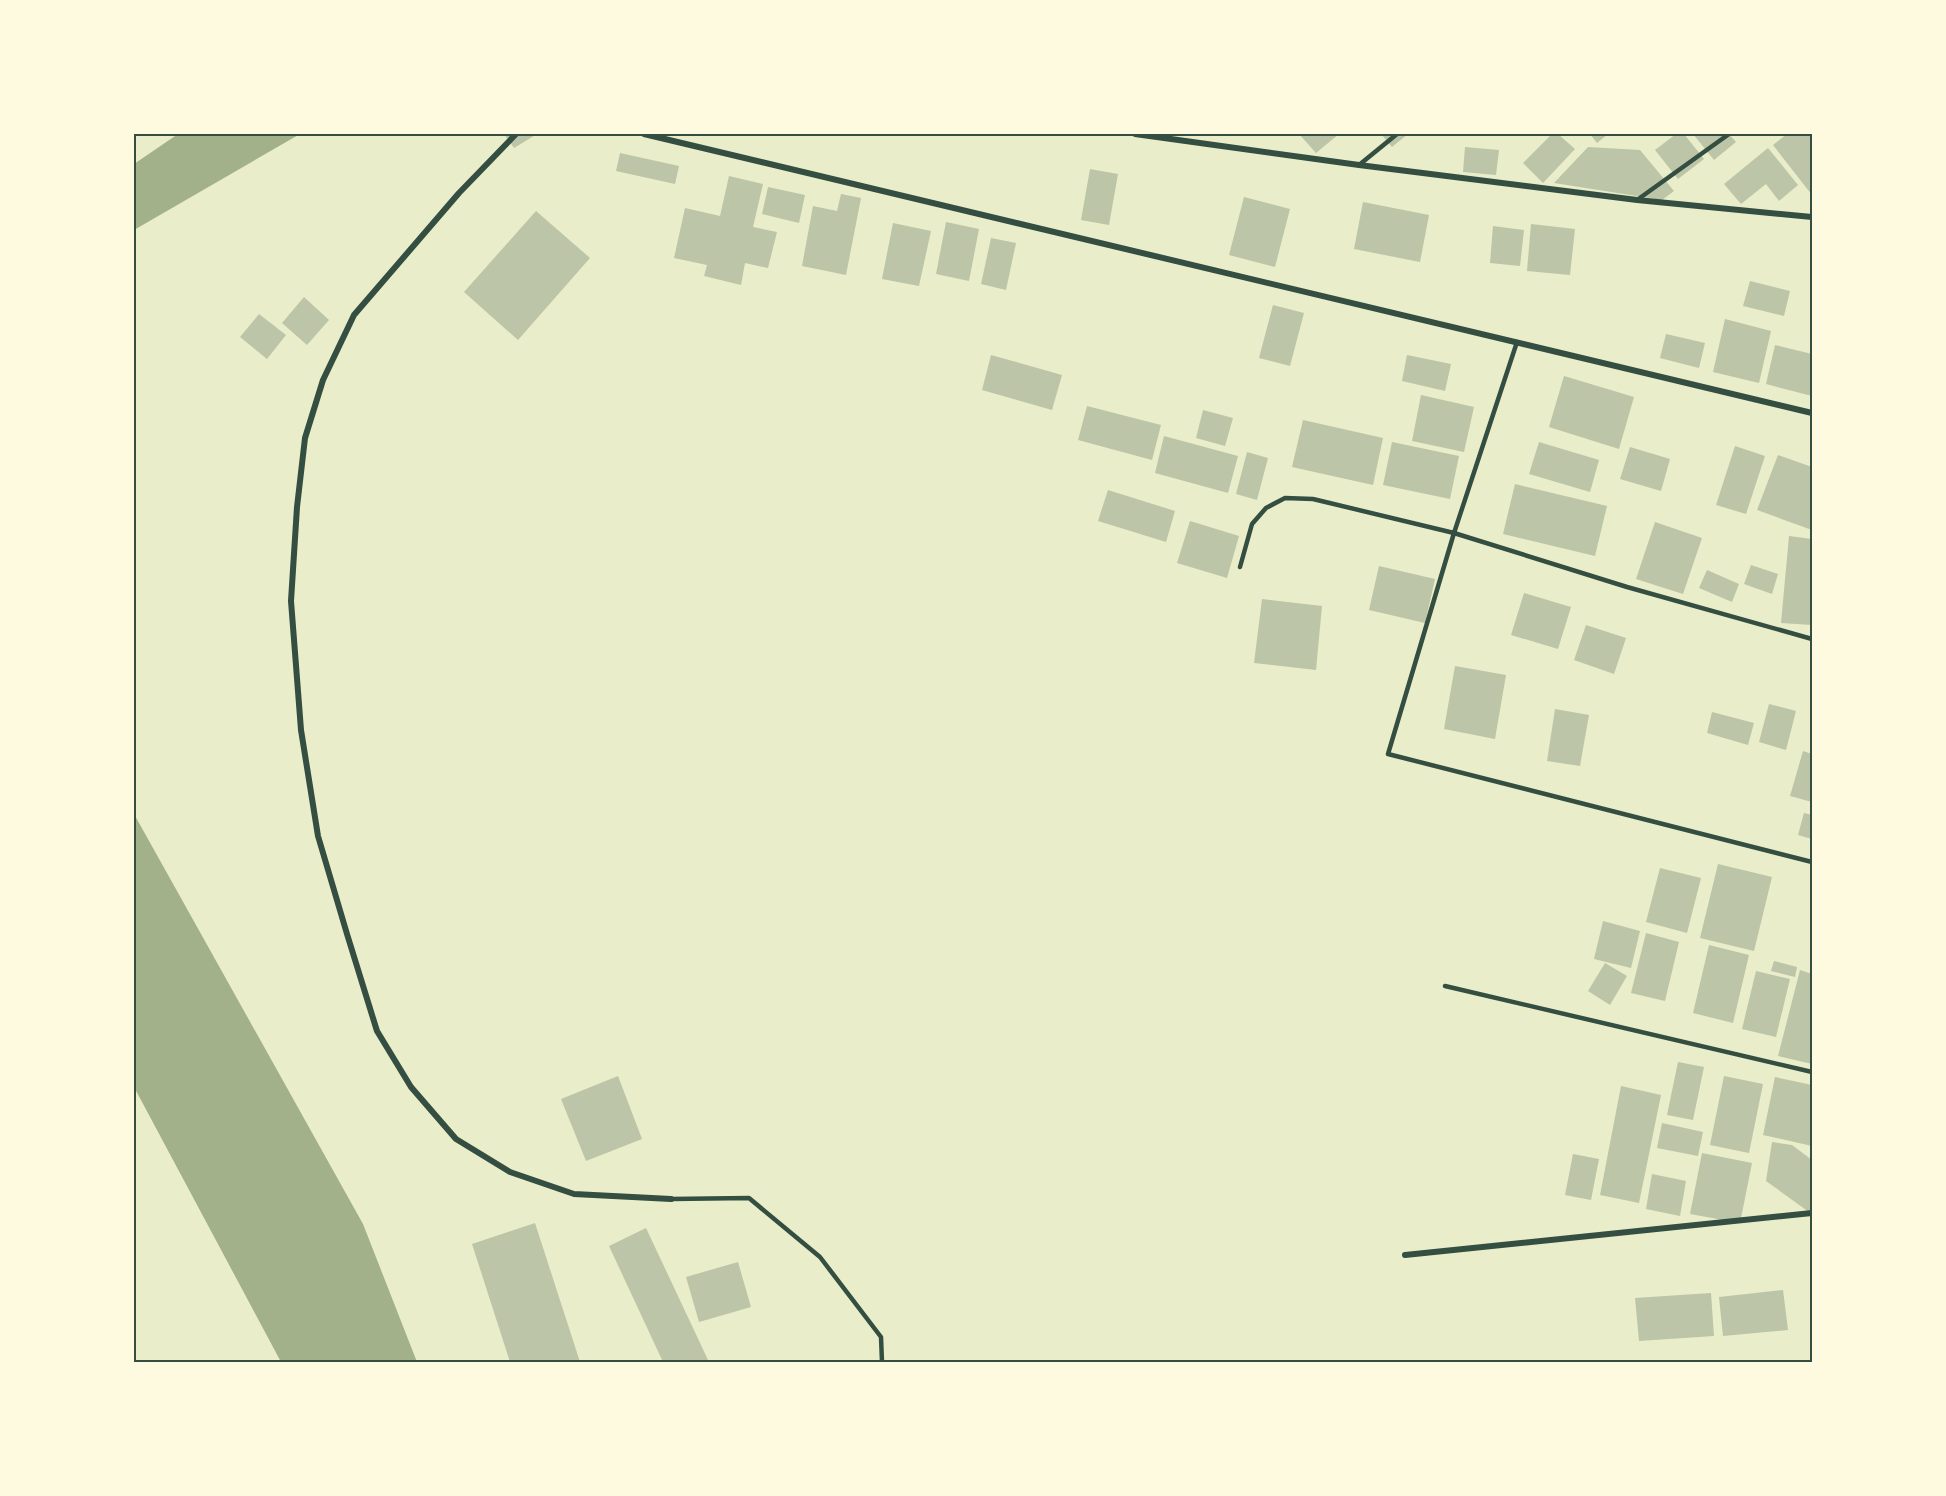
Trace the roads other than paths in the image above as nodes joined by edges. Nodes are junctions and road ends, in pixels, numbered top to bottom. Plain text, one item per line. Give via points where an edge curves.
1 (516, 134) edge
2 (644, 134) edge
3 (1136, 134) edge
4 (1397, 134) edge
5 (1729, 134) edge
6 (1359, 165) junction
7 (1637, 200) junction
8 (1812, 217) edge
9 (1517, 342) junction
10 (1812, 413) edge
11 (1454, 533) junction
12 (1240, 567) dead end
13 (1812, 639) edge
14 (1812, 862) edge
15 (1445, 986) dead end
16 (1812, 1072) edge
17 (672, 1199) joint
18 (1812, 1214) edge
19 (1405, 1255) dead end
20 (882, 1362) edge

1 - 17 street via 459,193 354,315 323,380 304,438 291,601 301,730 318,836 347,934 377,1031 411,1087 456,1139 510,1172 574,1194
2 - 9 street
3 - 6 street
4 - 6 lane
5 - 7 lane
6 - 7 street
7 - 8 street
9 - 10 street
9 - 11 lane
11 - 12 lane via 1313,498 1285,498 1266,508 1252,524
11 - 13 lane
11 - 14 lane via 1388,754
15 - 16 lane
17 - 20 lane via 749,1198 820,1257 881,1337
18 - 19 street

